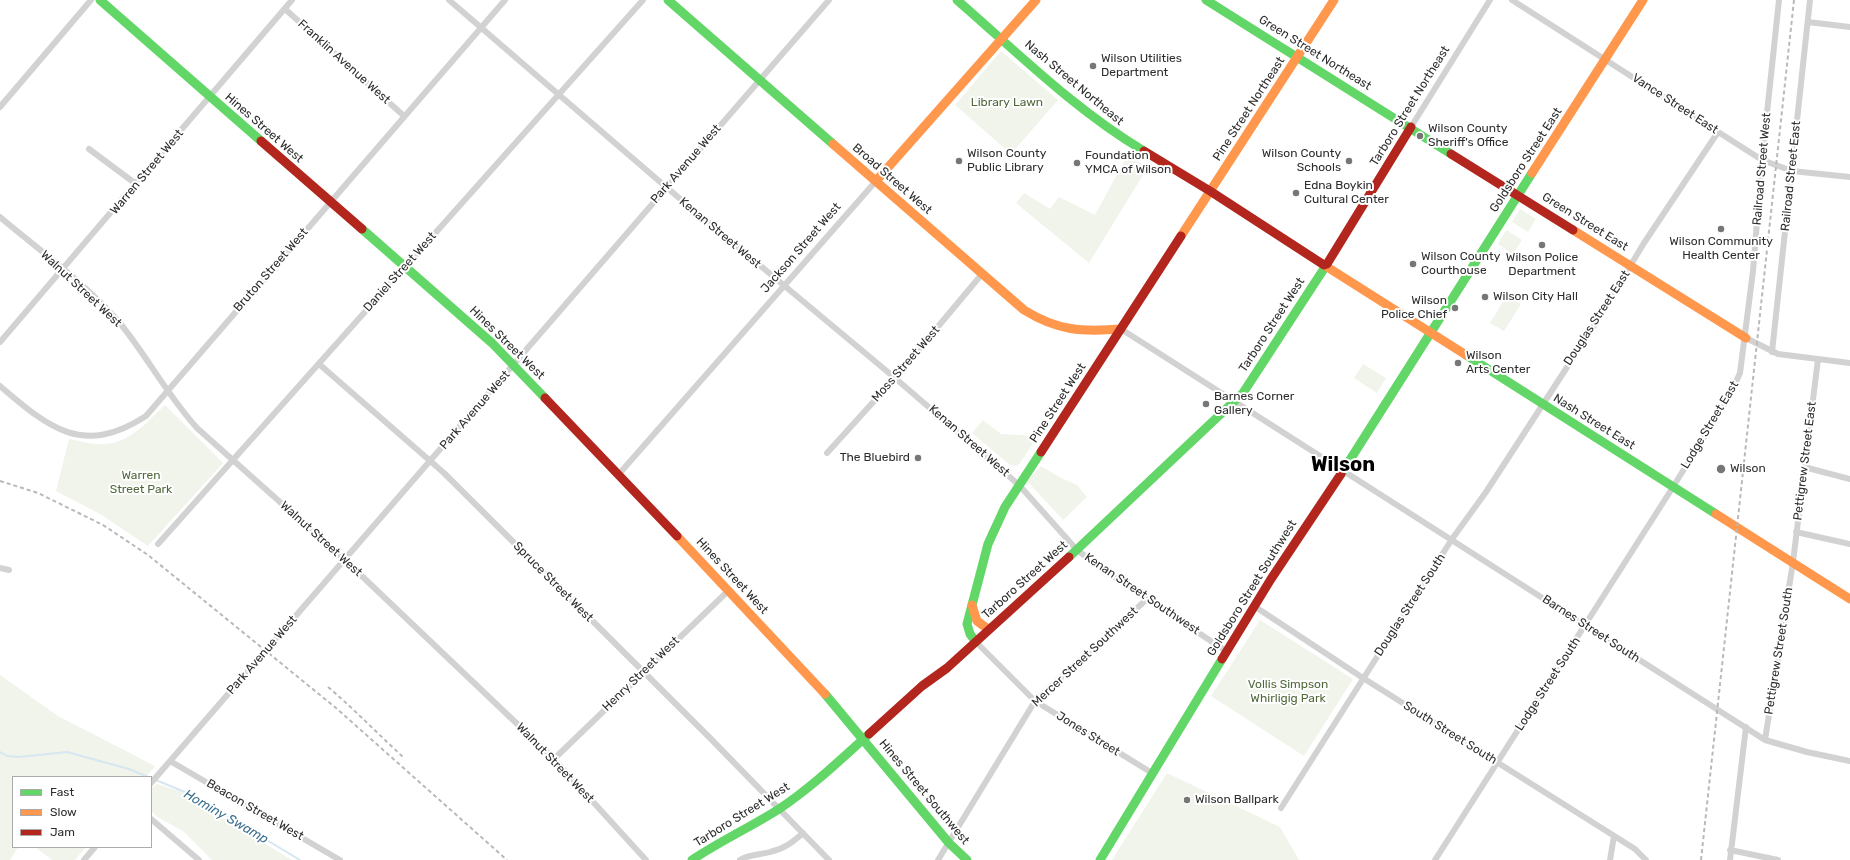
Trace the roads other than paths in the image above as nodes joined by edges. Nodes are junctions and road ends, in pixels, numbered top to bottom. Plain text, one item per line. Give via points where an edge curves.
1 (91, 0) edge
2 (292, 0) edge
3 (448, 0) edge
4 (505, 0) edge
5 (643, 0) edge
6 (668, 0) edge
7 (829, 0) edge
8 (957, 0) edge
9 (1036, 0) edge
10 (1206, 0) edge
11 (1334, 0) edge
12 (1490, 0) edge
13 (1512, 0) edge
14 (1643, 0) edge
15 (1779, 0) edge
16 (1810, 0) edge
17 (103, 1) edge
18 (284, 9) junction
19 (1808, 22) junction
20 (1850, 27) edge
21 (481, 28) junction
22 (1002, 39) junction
23 (1297, 57) junction
24 (1605, 59) junction
25 (760, 78) junction
26 (558, 94) junction
27 (210, 97) junction
28 (0, 107) edge
29 (404, 116) junction
30 (1411, 127) junction
31 (1718, 132) junction
32 (89, 149) dead end
33 (1762, 160) junction
34 (1792, 171) junction
35 (1850, 177) edge
36 (876, 181) junction
37 (136, 184) junction
38 (666, 187) junction
39 (1210, 191) junction
40 (1518, 195) junction
41 (330, 201) junction
42 (0, 217) edge
43 (405, 266) junction
44 (1325, 266) junction
45 (1631, 266) junction
46 (62, 270) junction
47 (982, 274) junction
48 (784, 286) junction
49 (1121, 329) junction
50 (1430, 333) junction
51 (1746, 338) junction
52 (0, 342) edge
53 (1772, 352) junction
54 (1818, 359) junction
55 (1850, 362) edge
56 (319, 364) junction
57 (514, 365) junction
58 (895, 378) junction
59 (0, 386) edge
60 (168, 391) junction
61 (1235, 401) junction
62 (1542, 404) junction
63 (828, 453) dead end
64 (233, 460) junction
65 (430, 462) junction
66 (1804, 467) junction
67 (1344, 471) junction
68 (619, 474) junction
69 (1850, 479) edge
70 (1019, 485) junction
71 (1673, 487) junction
72 (1796, 532) junction
73 (1452, 539) junction
74 (158, 544) dead end
75 (1850, 544) edge
76 (1077, 550) junction
77 (345, 560) junction
78 (1793, 562) junction
79 (0, 568) edge
80 (9, 570) dead end
81 (729, 590) junction
82 (1147, 599) junction
83 (1850, 599) edge
84 (972, 605) junction
85 (1254, 606) junction
86 (1585, 625) junction
87 (988, 629) junction
88 (976, 642) junction
89 (1226, 651) junction
90 (643, 673) junction
91 (1363, 678) junction
92 (1035, 701) junction
93 (1746, 727) junction
94 (863, 739) junction
95 (1765, 740) junction
96 (554, 759) junction
97 (170, 761) junction
98 (1850, 761) edge
99 (1497, 763) junction
100 (1152, 773) junction
101 (152, 782) edge
102 (1281, 808) dead end
103 (779, 809) junction
104 (152, 820) edge
105 (803, 833) junction
106 (1614, 836) junction
107 (949, 843) junction
108 (94, 848) edge
109 (1730, 850) junction
110 (1439, 859) edge
111 (84, 860) edge
112 (199, 860) edge
113 (340, 860) edge
114 (646, 860) edge
115 (692, 860) edge
116 (740, 860) edge
117 (829, 860) edge
118 (938, 860) edge
119 (967, 860) edge
120 (1100, 860) edge
121 (1610, 860) edge
122 (1646, 860) edge
123 (1730, 860) edge
124 (1778, 860) edge

1 - 28 street
2 - 18 street, Warren Street West
3 - 21 street, Kenan Street West
4 - 21 street, Bruton Street West
5 - 26 street, Daniel Street West
6 - 25 main road, Broad Street West
7 - 25 street, Park Avenue West
8 - 22 main road, Nash Street Northeast
9 - 22 main road, Jackson Street West
10 - 23 main road, Green Street Northeast
11 - 23 main road, Pine Street Northeast
12 - 30 street, Tarboro Street Northeast
13 - 24 street, Vance Street East
14 - 24 main road, Goldsboro Street East
15 - 33 street, Railroad Street West
16 - 19 street, Railroad Street East
17 - 27 main road, Hines Street West
18 - 27 street, Warren Street West
18 - 29 street, Franklin Avenue West
19 - 20 street
19 - 34 street, Railroad Street East
21 - 26 street, Kenan Street West
21 - 29 street, Bruton Street West
22 - 36 main road, Jackson Street West
22 - 39 main road, Nash Street Northeast via 1105,126
23 - 30 main road, Green Street Northeast
23 - 39 main road, Pine Street Northeast
24 - 31 street, Vance Street East
24 - 40 main road, Goldsboro Street East
25 - 36 main road, Broad Street West
25 - 38 street, Park Avenue West
26 - 38 street, Kenan Street West
26 - 43 street, Daniel Street West
27 - 37 street, Warren Street West
27 - 41 main road, Hines Street West
29 - 41 street, Bruton Street West
30 - 40 main road, Green Street East
30 - 44 main road, Tarboro Street Northeast
31 - 33 street, Vance Street East
31 - 45 street, Douglas Street East
32 - 37 street
33 - 34 street, Vance Street East
33 - 51 street, Railroad Street West
34 - 35 street, Vance Street East
34 - 53 street, Railroad Street East
36 - 47 main road, Broad Street West
36 - 48 street, Jackson Street West
37 - 46 street, Warren Street West
38 - 48 street, Kenan Street West
38 - 57 street, Park Avenue West
39 - 44 main road, Nash Street Northeast
39 - 49 main road, Pine Street West
40 - 45 main road, Green Street East
40 - 50 main road, Goldsboro Street East
41 - 43 main road, Hines Street West
41 - 60 street, Bruton Street West
42 - 46 street, Walnut Street West
43 - 56 street, Daniel Street West
43 - 57 main road, Hines Street West
44 - 50 main road, Nash Street East
44 - 61 main road, Tarboro Street West via 1243,393
45 - 51 main road, Green Street East
45 - 62 street, Douglas Street East
46 - 52 street, Warren Street West
46 - 60 street, Walnut Street West via 118,321
47 - 49 main road, Broad Street West via 1024,310 1046,323 1079,332
47 - 58 street, Moss Street West
48 - 58 street, Kenan Street West
48 - 68 street, Jackson Street West
49 - 61 street, Barnes Street South
49 - 70 main road, Pine Street West
50 - 62 main road, Nash Street East
50 - 67 main road, Goldsboro Street Southwest
51 - 53 street
51 - 71 street, Lodge Street East via 1740,374 1730,395
53 - 54 street
54 - 55 street
54 - 66 street, Pettigrew Street East
56 - 64 street, Daniel Street West
56 - 65 street, Spruce Street West
57 - 65 street, Park Avenue West
57 - 68 main road, Hines Street West
58 - 63 street, Moss Street West
58 - 70 street, Kenan Street West
59 - 60 street, Bruton Street West via 43,422 85,437 105,434 134,424 154,408
60 - 64 street, Walnut Street West via 197,428
61 - 67 street, Barnes Street South
61 - 76 main road, Tarboro Street West
62 - 71 main road, Nash Street East
62 - 73 street, Douglas Street South via 1486,492
64 - 74 street, Daniel Street West
64 - 77 street, Walnut Street West
65 - 77 street, Park Avenue West
65 - 90 street, Spruce Street West
66 - 69 street
66 - 72 street, Pettigrew Street East
67 - 73 street, Barnes Street South
67 - 85 main road, Goldsboro Street Southwest
68 - 81 main road, Hines Street West
70 - 76 street, Kenan Street West
70 - 84 main road, Pine Street West via 988,544
71 - 78 main road, Nash Street East
71 - 86 street, Lodge Street South
72 - 75 street
72 - 78 street, Pettigrew Street East
73 - 86 street, Barnes Street South
73 - 91 street, Douglas Street South
76 - 82 street, Kenan Street Southwest
76 - 87 main road, Tarboro Street West
77 - 96 street, Walnut Street West
77 - 97 street, Park Avenue West
78 - 83 main road, Nash Street East
78 - 95 street, Pettigrew Street South
79 - 80 street
81 - 90 street, Henry Street West
81 - 94 main road, Hines Street West via 821,689
82 - 89 street, Kenan Street Southwest
82 - 92 street, Mercer Street Southwest
84 - 87 main road via 977,621
84 - 88 main road, Pine Street West via 967,624
85 - 89 main road, Goldsboro Street Southwest
85 - 91 street, South Street South
86 - 93 street, Barnes Street South
86 - 99 street, Lodge Street South
87 - 88 main road, Tarboro Street West
88 - 92 street, Jones Street
88 - 94 main road, Tarboro Street West
89 - 100 main road, Goldsboro Street Southwest
90 - 96 street, Henry Street West
90 - 103 street, Spruce Street West
91 - 99 street, South Street South
91 - 102 street, Douglas Street South
92 - 100 street, Jones Street
92 - 107 street, Mercer Street Southwest
93 - 95 street, Barnes Street South
93 - 109 street
94 - 103 main road, Tarboro Street West via 816,781
94 - 107 main road, Hines Street Southwest
95 - 98 street, Barnes Street South
96 - 114 street, Walnut Street West
97 - 101 street, Park Avenue West
97 - 113 street, Beacon Street West
99 - 106 street, South Street South
99 - 110 street, Lodge Street South
100 - 120 main road, Goldsboro Street Southwest
103 - 105 street, Spruce Street West
103 - 115 main road, Tarboro Street West
104 - 112 street
105 - 116 street via 784,848 750,855
105 - 117 street, Spruce Street West
106 - 121 street
106 - 122 street, South Street South via 1635,849
107 - 118 street, Mercer Street Southwest
107 - 119 main road, Hines Street Southwest
108 - 111 street
109 - 123 street
109 - 124 street

